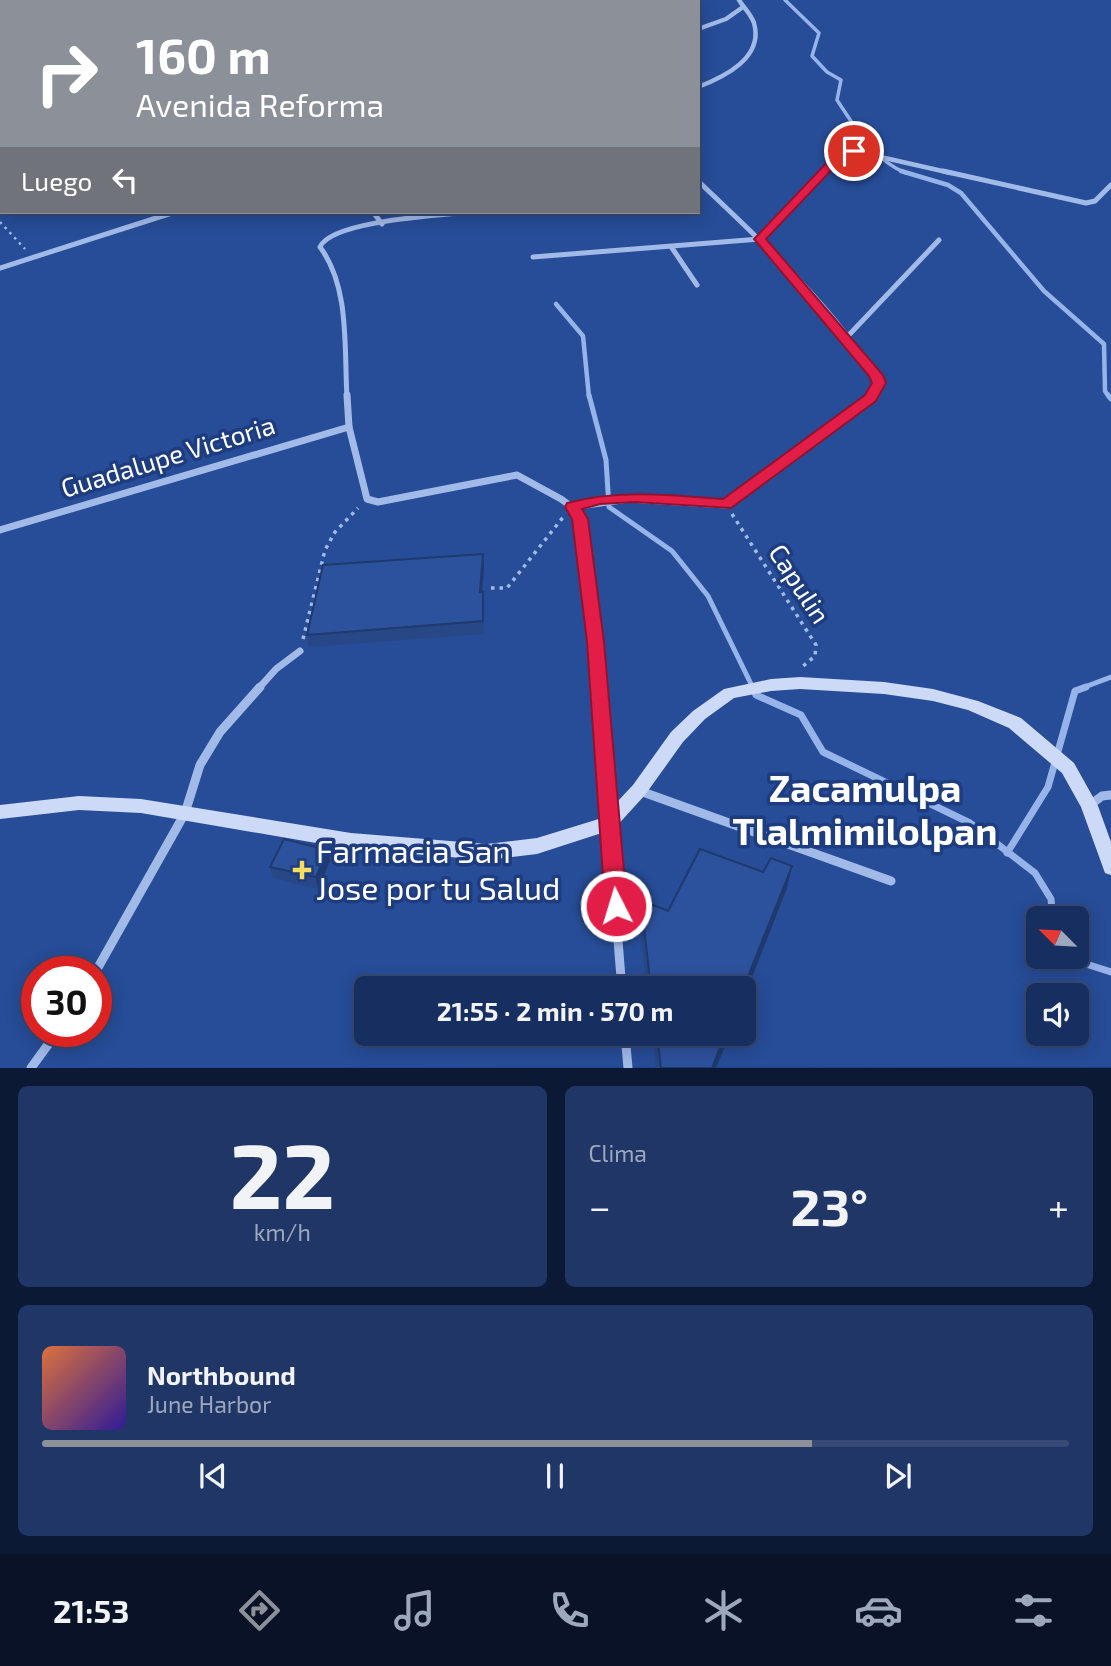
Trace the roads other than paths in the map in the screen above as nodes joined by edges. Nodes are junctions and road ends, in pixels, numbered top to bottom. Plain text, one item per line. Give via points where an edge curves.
1 (739, 0) edge
2 (743, 6) junction
3 (700, 28) edge
4 (700, 86) edge
5 (700, 183) edge
6 (1111, 185) edge
7 (168, 214) edge
8 (374, 214) edge
9 (455, 214) edge
10 (382, 224) junction
11 (760, 239) junction
12 (939, 240) dead end
13 (672, 248) junction
14 (533, 257) dead end
15 (0, 268) edge
16 (697, 285) dead end
17 (847, 337) junction
18 (349, 427) junction
19 (572, 507) junction
20 (0, 530) edge
21 (300, 652) road end
22 (639, 790) junction
23 (1111, 795) edge
24 (1086, 798) junction
25 (0, 812) edge
26 (185, 813) junction
27 (607, 824) junction
28 (1111, 867) edge
29 (891, 881) dead end
30 (104, 956) edge
31 (621, 976) edge
32 (626, 1046) edge
33 (46, 1047) edge
34 (31, 1068) edge
35 (628, 1068) edge

1 - 2 street
2 - 3 street via 726,19
2 - 4 street via 755,29 751,53 730,71
5 - 11 street
6 - 11 street via 1091,203 850,151
7 - 15 street
8 - 10 street
9 - 10 street
10 - 18 street via 332,235 320,247 332,262 339,283
11 - 13 street
11 - 17 street
12 - 17 street
13 - 14 street
13 - 16 street
17 - 19 street via 876,375 879,383 871,398 726,505 634,497 599,499
18 - 19 street via 367,499 378,502 517,475
18 - 20 street, Guadalupe Victoria
19 - 27 street via 580,519 596,642 608,779
21 - 26 street via 276,669 220,732 200,765
22 - 24 main road via 677,737 730,693 800,683 884,688 972,705 1015,723 1068,768
22 - 27 main road
22 - 29 street
23 - 24 street
24 - 28 main road
25 - 26 main road via 79,803
26 - 27 main road via 326,838 487,852 537,846
26 - 30 street
27 - 31 street
32 - 35 street
33 - 34 street

